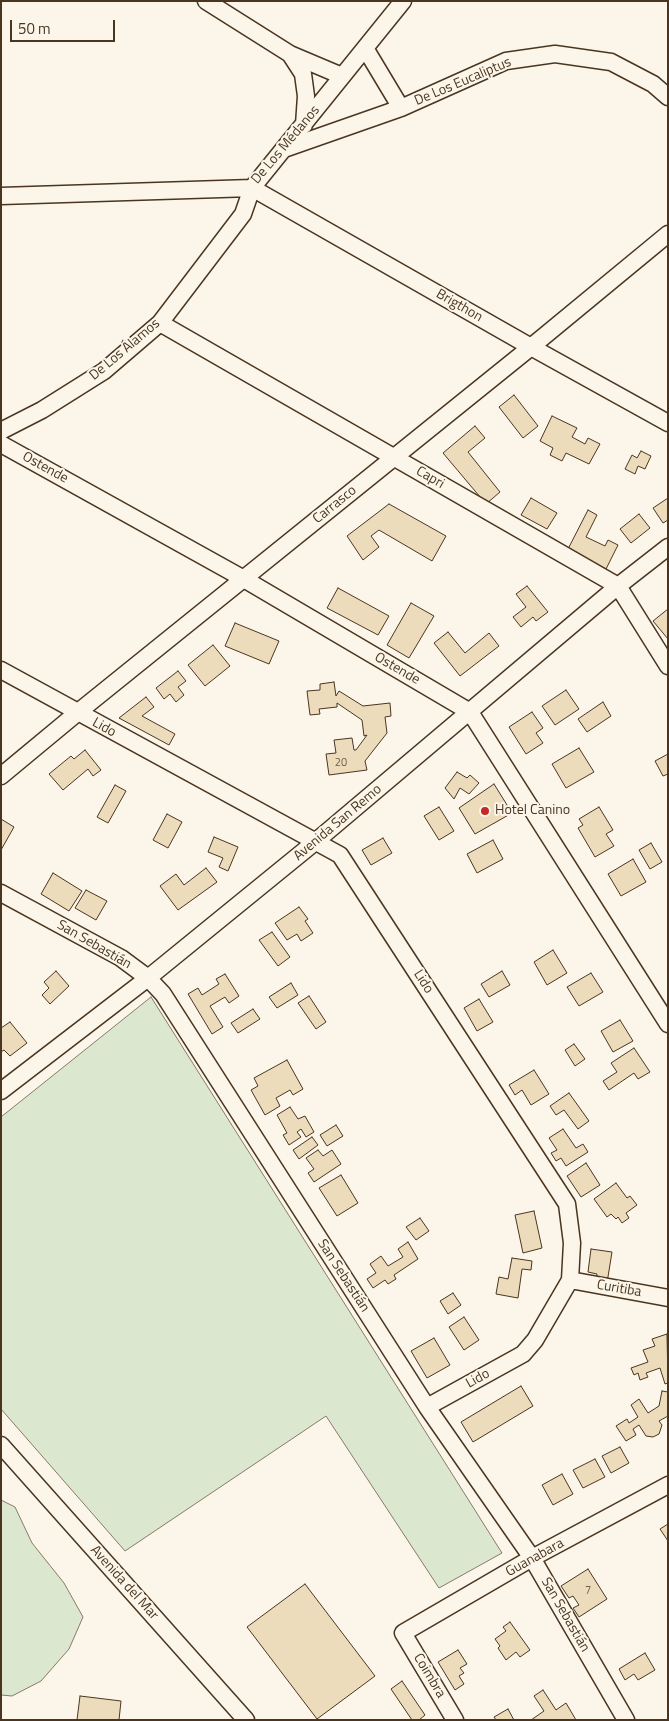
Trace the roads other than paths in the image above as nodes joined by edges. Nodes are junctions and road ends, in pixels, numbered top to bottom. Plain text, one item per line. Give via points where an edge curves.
1 (206, 1) edge
2 (403, 1) edge
3 (365, 48) junction
4 (290, 54) junction
5 (342, 76) junction
6 (668, 97) edge
7 (401, 108) junction
8 (304, 125) junction
9 (284, 149) junction
10 (252, 188) junction
11 (1, 196) edge
12 (668, 234) edge
13 (160, 323) junction
14 (531, 347) junction
15 (668, 423) edge
16 (1, 431) edge
17 (1, 444) edge
18 (393, 458) junction
19 (668, 547) edge
20 (244, 579) junction
21 (618, 586) junction
22 (668, 666) edge
23 (1, 670) edge
24 (77, 712) junction
25 (470, 712) junction
26 (1, 776) edge
27 (315, 842) junction
28 (1, 893) edge
29 (148, 978) junction
30 (668, 1024) edge
31 (1, 1091) edge
32 (570, 1280) junction
33 (668, 1298) edge
34 (427, 1407) junction
35 (1, 1445) edge
36 (668, 1484) edge
37 (532, 1558) junction
38 (403, 1633) joint
39 (246, 1720) edge
40 (455, 1720) edge
41 (626, 1720) edge

1 - 4 street
2 - 3 street, De Los Médanos
3 - 5 street, De Los Médanos
3 - 7 street
4 - 5 street
4 - 8 street via 303,74 306,96
5 - 8 street, De Los Médanos
6 - 7 street, De Los Eucaliptus via 654,84 611,62 555,54 506,61
7 - 9 street, De Los Eucaliptus
8 - 9 street, De Los Médanos
9 - 10 street, De Los Médanos
10 - 11 street, De Los Médanos
10 - 13 street, De Los Álamos via 243,214
10 - 14 street, Brigthon
12 - 14 street, Carrasco
13 - 16 street, De Los Álamos via 104,371
13 - 18 street, Capri
14 - 15 street, Brigthon
14 - 18 street, Carrasco
17 - 20 street, Ostende
18 - 20 street, Carrasco
18 - 21 street, Capri
19 - 21 street, Avenida San Remo
20 - 24 street, Carrasco
20 - 25 street, Ostende
21 - 22 street, Capri
21 - 25 street, Avenida San Remo
23 - 24 street, Lido
24 - 26 street, Carrasco
24 - 27 street, Lido
25 - 27 street, Avenida San Remo
25 - 30 street, Ostende
27 - 29 street, Avenida San Remo
27 - 32 street, Lido via 340,855 567,1204 572,1243
28 - 29 street, San Sebastián via 121,958
29 - 31 street, Avenida San Remo
29 - 34 street, San Sebastián via 163,994
32 - 33 street, Curitiba
32 - 34 street, Lido via 535,1340 523,1354
34 - 37 street, San Sebastián
35 - 39 street, Avenida del Mar
36 - 37 street, Guanabara
37 - 38 street, Guanabara
37 - 41 street, San Sebastián
38 - 40 street, Coimbra

